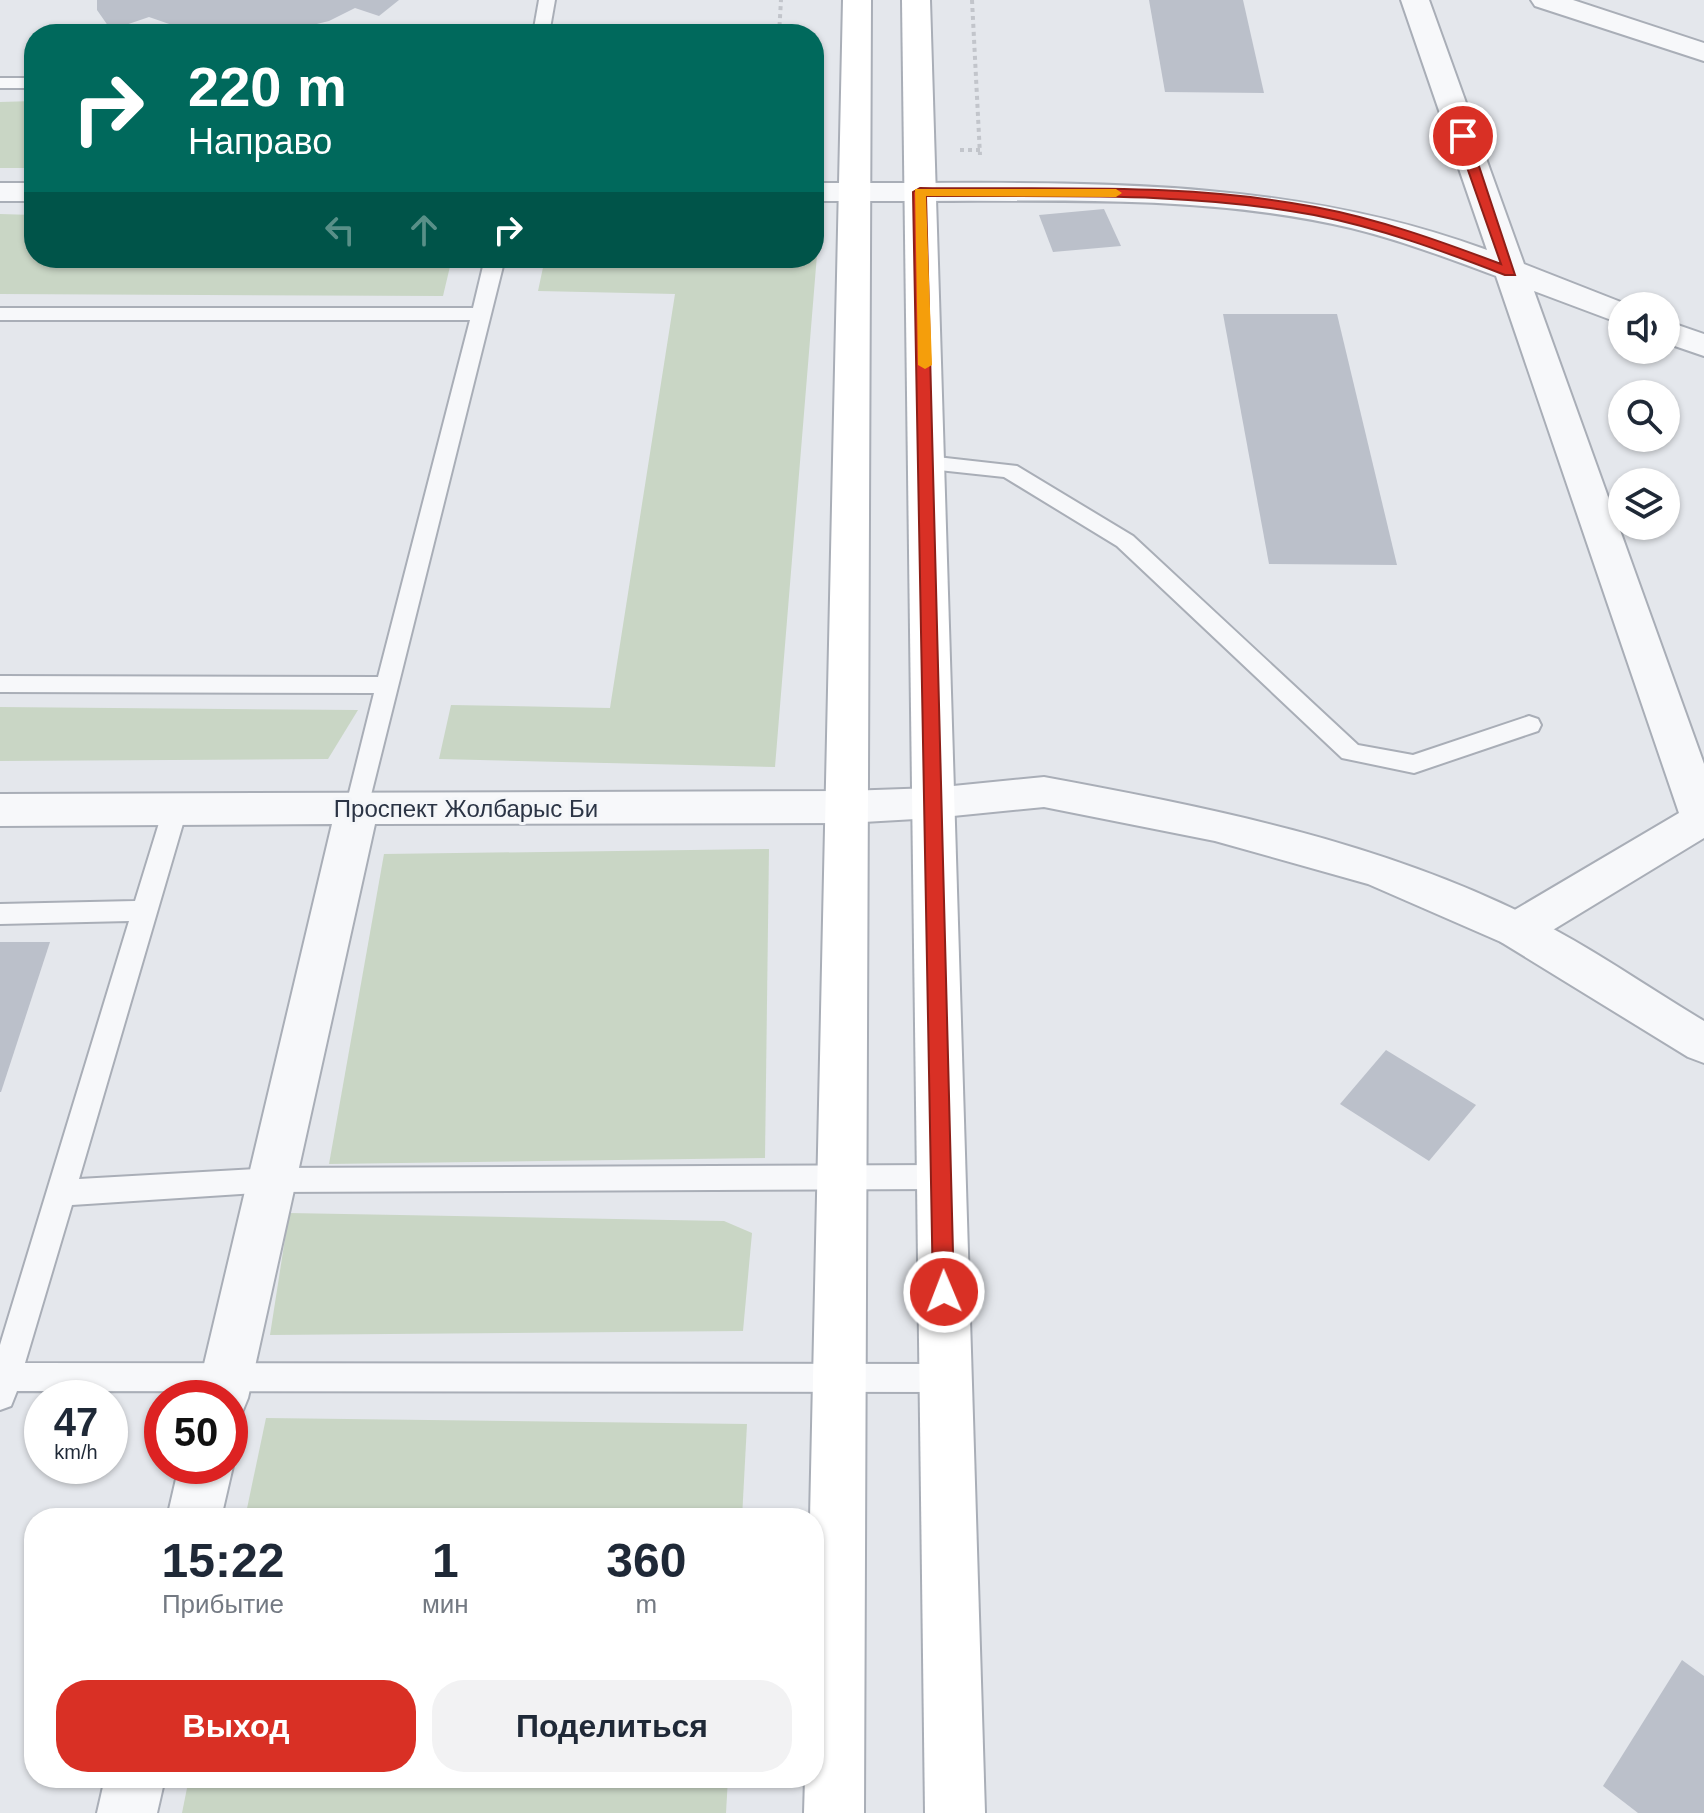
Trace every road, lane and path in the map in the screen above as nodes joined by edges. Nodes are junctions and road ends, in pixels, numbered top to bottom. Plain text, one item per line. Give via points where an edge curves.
1 (547, 0) edge
2 (781, 0) edge
3 (857, 0) edge
4 (916, 0) edge
5 (972, 0) edge
6 (1415, 0) edge
7 (1545, 0) edge
8 (543, 24) edge
9 (780, 24) edge
10 (1704, 52) edge
11 (0, 83) edge
12 (24, 83) edge
13 (0, 192) edge
14 (24, 192) edge
15 (824, 192) edge
16 (853, 192) junction
17 (920, 192) junction
18 (983, 192) junction
19 (492, 268) edge
20 (1510, 272) junction
21 (1608, 309) edge
22 (0, 314) edge
23 (481, 314) junction
24 (1680, 337) edge
25 (1704, 346) edge
26 (928, 463) junction
27 (0, 684) edge
28 (388, 685) junction
29 (1529, 725) dead end
30 (933, 803) junction
31 (846, 807) junction
32 (357, 809) junction
33 (0, 810) edge
34 (175, 810) junction
35 (1703, 818) edge
36 (144, 911) junction
37 (0, 914) edge
38 (1517, 930) junction
39 (1704, 1044) edge
40 (941, 1177) junction
41 (841, 1179) junction
42 (272, 1180) junction
43 (61, 1193) junction
44 (946, 1378) junction
45 (839, 1379) junction
46 (226, 1380) edge
47 (3, 1386) edge
48 (144, 1387) edge
49 (248, 1387) edge
50 (202, 1484) edge
51 (196, 1508) edge
52 (133, 1788) edge
53 (127, 1813) edge
54 (834, 1813) edge
55 (955, 1813) edge

1 - 8 lane
2 - 9 path
3 - 16 main road
4 - 17 main road
5 - 18 path
6 - 20 street
7 - 10 street
11 - 12 lane
13 - 14 street
15 - 16 street
16 - 17 street
16 - 31 main road
17 - 18 street
17 - 26 main road
18 - 20 street via 1182,195 1314,211 1412,236
19 - 23 lane
20 - 21 street
20 - 35 street
22 - 23 lane
23 - 28 lane
24 - 25 street
26 - 29 lane via 1009,471 1125,541 1351,752 1414,764
26 - 30 main road
27 - 28 lane
28 - 32 lane
30 - 31 street, Проспект Жолбарыс Би
30 - 38 street, Проспект Жолбарыс Би via 1044,792 1215,825 1380,871
30 - 40 main road
31 - 32 street, Проспект Жолбарыс Би
31 - 41 main road
32 - 34 street, Проспект Жолбарыс Би
32 - 42 street
33 - 34 street, Проспект Жолбарыс Би
34 - 36 lane
35 - 38 street
36 - 37 lane
36 - 43 lane
38 - 39 street, Проспект Жолбарыс Би
40 - 41 lane
40 - 44 main road
41 - 42 lane
41 - 45 main road
42 - 43 lane
42 - 46 street
43 - 47 lane
44 - 45 lane
44 - 55 main road
45 - 49 lane
45 - 54 main road
47 - 48 lane
50 - 51 street
52 - 53 street

